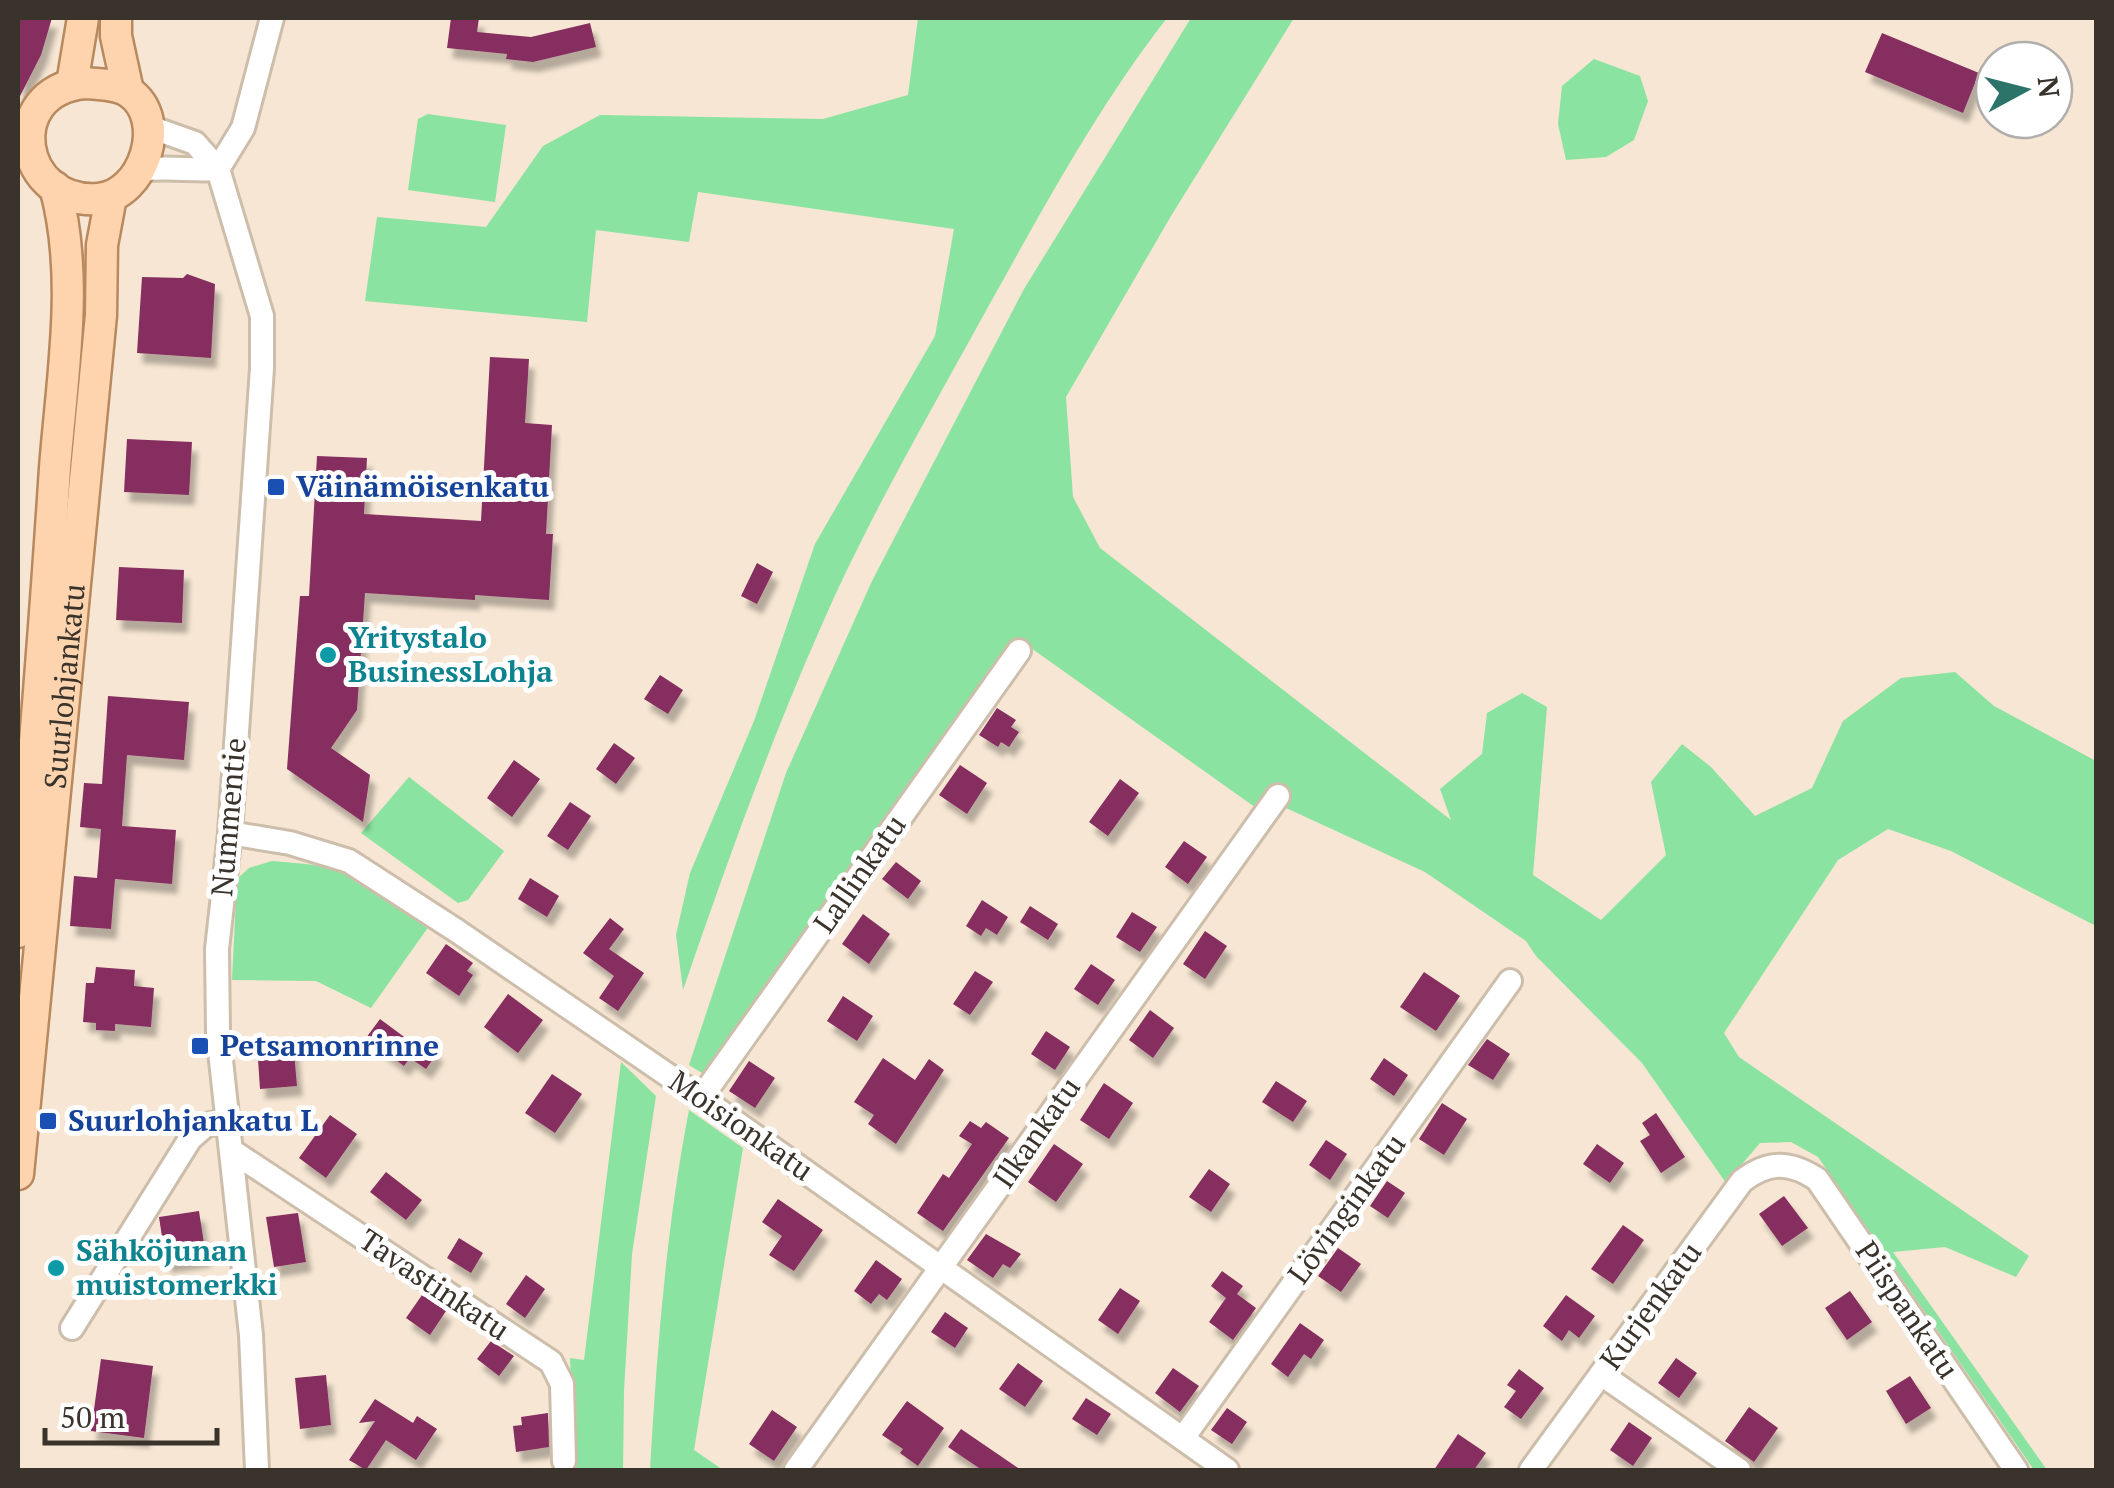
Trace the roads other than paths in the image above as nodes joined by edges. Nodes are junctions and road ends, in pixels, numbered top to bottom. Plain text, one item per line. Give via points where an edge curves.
1 (83, 18) edge
2 (116, 18) edge
3 (272, 18) edge
4 (72, 84) junction
5 (128, 90) junction
6 (26, 114) edge
7 (147, 126) junction
8 (218, 169) junction
9 (140, 170) junction
10 (36, 174) edge
11 (111, 197) junction
12 (1020, 651) dead end
13 (1278, 796) dead end
14 (230, 833) junction
15 (18, 932) edge
16 (1510, 980) dead end
17 (702, 1098) junction
18 (228, 1122) junction
19 (232, 1151) junction
20 (1785, 1166) joint
21 (18, 1174) edge
22 (941, 1267) junction
23 (72, 1328) dead end
24 (1601, 1374) junction
25 (1183, 1438) junction
26 (564, 1462) dead end
27 (257, 1470) edge
28 (796, 1470) edge
29 (1227, 1470) edge
30 (1531, 1470) edge
31 (1739, 1470) edge
32 (2016, 1470) edge

1 - 4 main road
2 - 5 main road
3 - 8 street via 243,128
4 - 5 main road
4 - 6 main road
5 - 7 main road
6 - 10 main road
7 - 8 street via 195,143
7 - 9 main road
8 - 9 street
8 - 14 street, Nummentie via 262,316
9 - 11 main road
10 - 11 main road via 84,199
10 - 15 main road, Suurlohjankatu via 64,222 66,311
11 - 21 main road, Suurlohjankatu
12 - 17 street, Lallinkatu
13 - 22 street, Ilkankatu
14 - 17 street, Moisionkatu via 349,861
14 - 18 street, Nummentie via 217,949
16 - 25 street, Lövinginkatu
17 - 22 street, Moisionkatu
18 - 19 street, Nummentie
18 - 23 street via 206,1125 190,1138
19 - 26 street, Tavastinkatu via 551,1362 562,1384
19 - 27 street, Nummentie
20 - 24 street, Kurjenkatu via 1760,1167 1742,1181
20 - 32 street, Piispankatu via 1817,1179
22 - 25 street, Moisionkatu
22 - 28 street, Ilkankatu
24 - 30 street, Kurjenkatu
24 - 31 street
25 - 29 street, Moisionkatu

